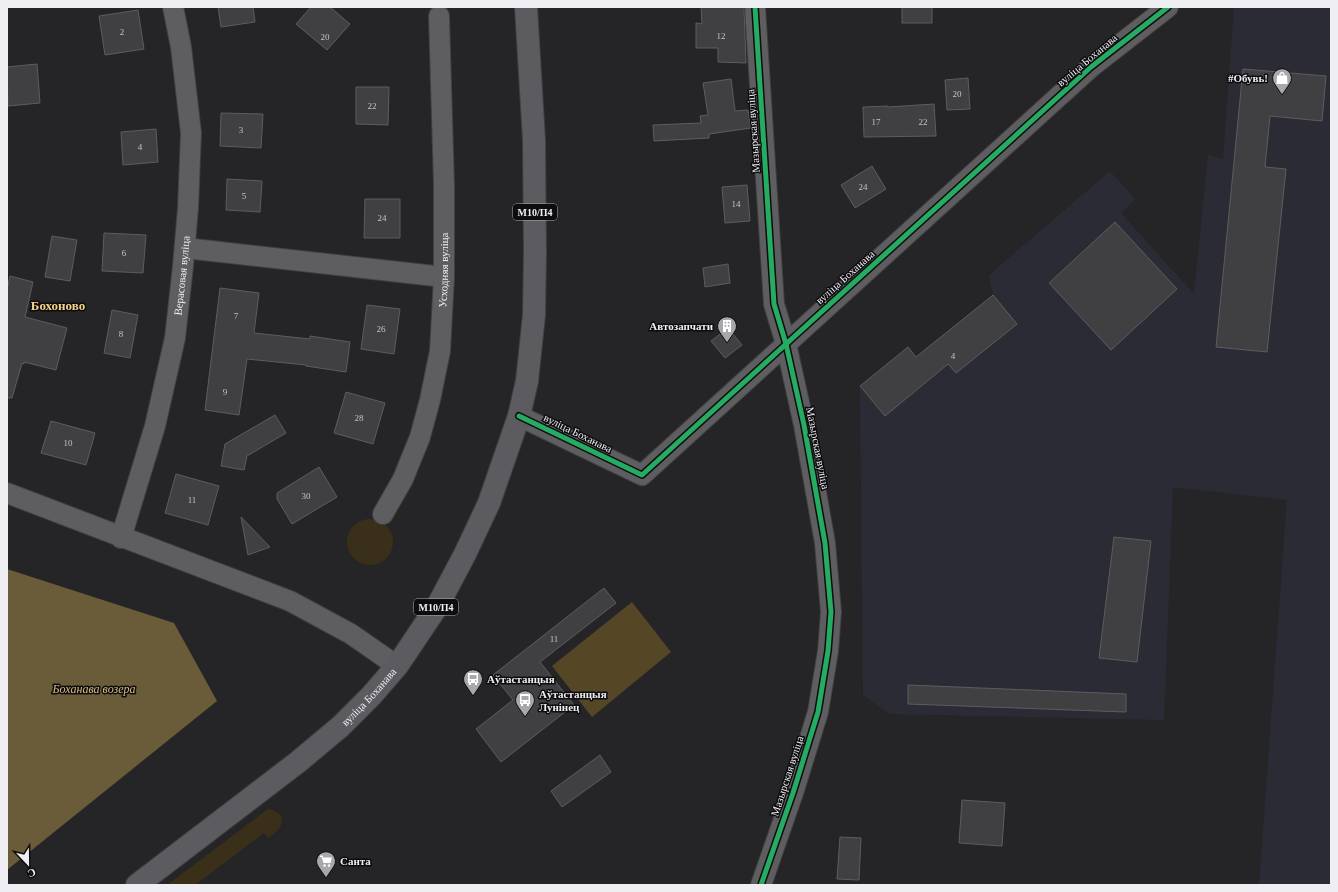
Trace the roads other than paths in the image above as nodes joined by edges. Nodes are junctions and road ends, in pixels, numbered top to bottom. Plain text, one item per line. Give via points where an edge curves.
1 (173, 7) edge
2 (526, 7) edge
3 (755, 7) edge
4 (1168, 7) edge
5 (439, 16) dead end
6 (185, 248) junction
7 (444, 277) junction
8 (786, 344) junction
9 (519, 416) junction
10 (7, 494) edge
11 (383, 514) dead end
12 (121, 538) junction
13 (397, 666) junction
14 (137, 885) edge
15 (761, 885) edge

1 - 6 street, Верасовая вуліца via 181,47 191,133
2 - 9 main road, М10/П4 via 534,140 534,315 527,381
3 - 8 street, Мазырская вуліца via 774,304
4 - 8 street, вуліца Боханава via 1091,67
5 - 7 street, Усходняя вуліца
6 - 7 street
6 - 12 street, Верасовая вуліца via 175,338 155,426
7 - 11 street, Усходняя вуліца via 440,351 430,400 420,437 403,479
8 - 9 street, вуліца Боханава via 642,475
8 - 15 street, Мазырская вуліца via 826,543 831,612 828,651 818,712
9 - 13 main road, вуліца Боханава / М10/П4 via 489,502 465,554 438,604
10 - 12 street
12 - 13 street via 290,601 351,634
13 - 14 main road, вуліца Боханава / М10/П4 via 341,726

